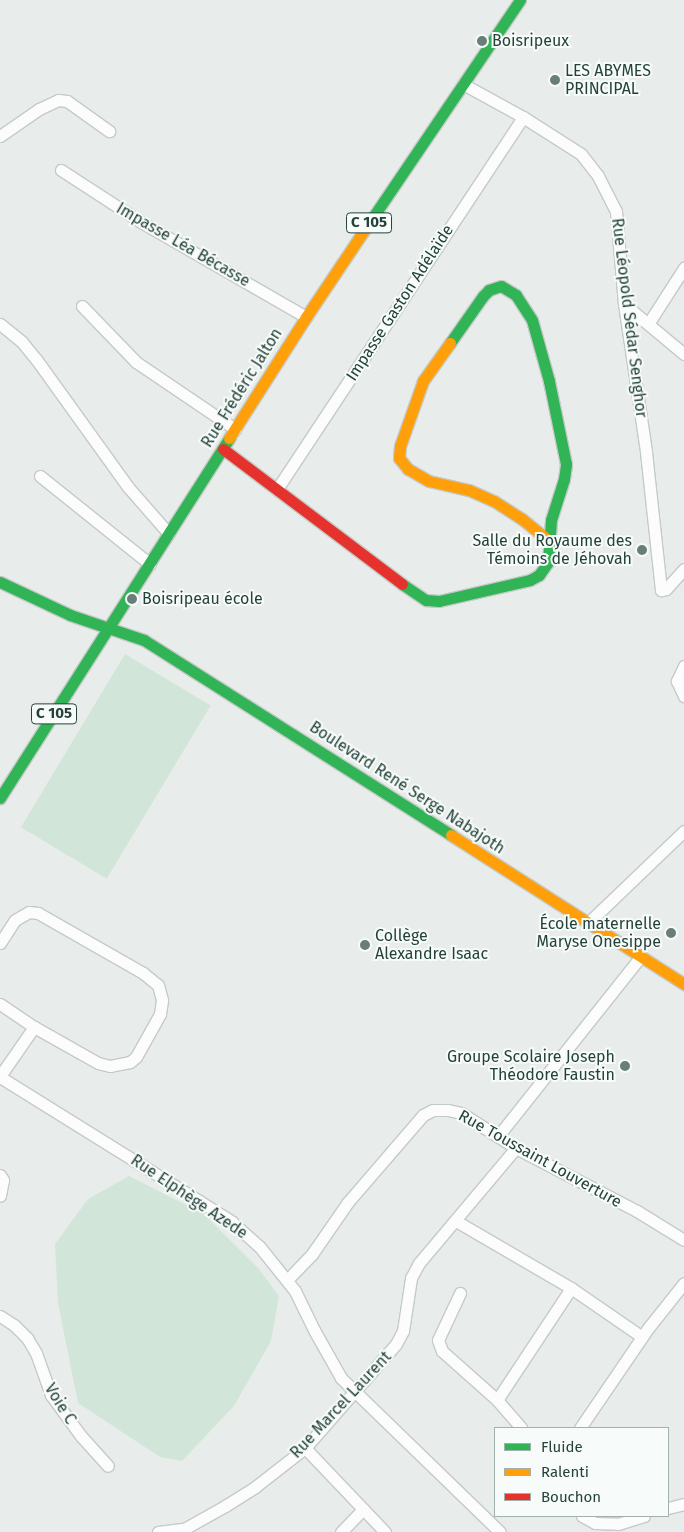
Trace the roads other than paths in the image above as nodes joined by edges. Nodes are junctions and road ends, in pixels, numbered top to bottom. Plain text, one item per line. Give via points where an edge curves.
1 (520, 0) edge
2 (463, 84) junction
3 (523, 117) junction
4 (109, 130) dead end
5 (0, 136) edge
6 (61, 170) dead end
7 (684, 268) edge
8 (624, 304) junction
9 (82, 306) dead end
10 (306, 318) junction
11 (0, 324) edge
12 (648, 324) junction
13 (684, 354) edge
14 (235, 429) junction
15 (222, 449) junction
16 (40, 476) dead end
17 (277, 490) junction
18 (169, 534) junction
19 (549, 541) junction
20 (150, 564) junction
21 (684, 569) edge
22 (0, 582) edge
23 (108, 629) junction
24 (684, 666) edge
25 (684, 696) edge
26 (0, 798) edge
27 (684, 831) edge
28 (588, 923) junction
29 (0, 943) edge
30 (640, 956) junction
31 (684, 984) edge
32 (0, 1004) edge
33 (34, 1027) junction
34 (0, 1076) edge
35 (498, 1136) junction
36 (516, 1148) junction
37 (0, 1175) edge
38 (0, 1196) edge
39 (456, 1221) junction
40 (684, 1240) edge
41 (288, 1280) junction
42 (684, 1283) edge
43 (571, 1288) junction
44 (460, 1293) dead end
45 (0, 1316) edge
46 (642, 1337) junction
47 (354, 1393) junction
48 (497, 1400) junction
49 (520, 1427) edge
50 (581, 1427) edge
51 (305, 1448) junction
52 (108, 1466) dead end
53 (684, 1504) edge
54 (669, 1508) edge
55 (363, 1509) junction
56 (584, 1517) edge
57 (641, 1517) edge
58 (492, 1518) edge
59 (158, 1532) edge
60 (341, 1532) edge
61 (385, 1532) edge
62 (500, 1532) edge

1 - 2 street, Rue Frédéric Jalton / C 105
2 - 3 street, Rue Léopold Sédar Senghor
2 - 10 street, Rue Frédéric Jalton / C 105
3 - 8 street, Rue Léopold Sédar Senghor via 582,154 598,176 616,212
3 - 17 street, Impasse Gaston Adélaïde
4 - 5 street via 66,100 58,100 39,108
6 - 10 street, Impasse Léa Bécasse via 141,222
7 - 12 street
8 - 12 street
8 - 21 street, Rue Léopold Sédar Senghor via 662,591
9 - 14 street via 136,362
10 - 14 street, Rue Frédéric Jalton / C 105
11 - 18 street via 36,359 128,487
12 - 13 street
14 - 15 street, Rue Frédéric Jalton / C 105
15 - 17 street
15 - 18 street, Rue Frédéric Jalton / C 105
16 - 20 street
17 - 19 street via 426,600 461,597 530,580 546,568
18 - 20 street, Rue Frédéric Jalton / C 105
19 - 19 street via 551,520 566,464 554,403 528,311 510,289 496,286 483,296 423,381 400,446 399,458 408,469 429,481 469,490 494,501
20 - 23 street, Rue Frédéric Jalton / C 105
22 - 23 street, Boulevard René Serge Nabajoth via 35,600
23 - 26 street, Rue Frédéric Jalton / C 105
23 - 28 street, Boulevard René Serge Nabajoth via 144,640 211,681
24 - 25 street via 677,681
27 - 28 street
28 - 30 street, Boulevard René Serge Nabajoth
29 - 33 street via 15,920 29,912 38,913 143,973 161,991 160,1014 136,1057 122,1065 98,1064
30 - 31 street, Boulevard René Serge Nabajoth
30 - 35 street
32 - 33 street
33 - 34 street
34 - 41 street, Rue Elphège Azede via 232,1222 259,1246
35 - 36 street, Rue Toussaint Louverture
35 - 41 street, Rue Toussaint Louverture via 461,1113 433,1110 423,1115 348,1202 312,1254
36 - 39 street, Rue Marcel Laurent
36 - 40 street, Rue Toussaint Louverture via 637,1211
37 - 38 street via 3,1180
39 - 43 street
39 - 47 street, Rue Marcel Laurent via 419,1263 411,1278 403,1332 396,1344
41 - 47 street, Rue Elphège Azede via 331,1363
42 - 46 street
43 - 46 street
43 - 48 street
44 - 48 street via 438,1340 442,1351
45 - 52 street, Voie C via 27,1338 51,1395
46 - 50 street
47 - 51 street, Rue Marcel Laurent
47 - 58 street, Rue Elphège Azede
48 - 49 street
51 - 55 street
51 - 59 street, Rue Marcel Laurent via 225,1506 184,1529
53 - 54 street
55 - 60 street
55 - 61 street
56 - 57 street via 595,1523 618,1524
58 - 62 street, Rue Elphège Azede

